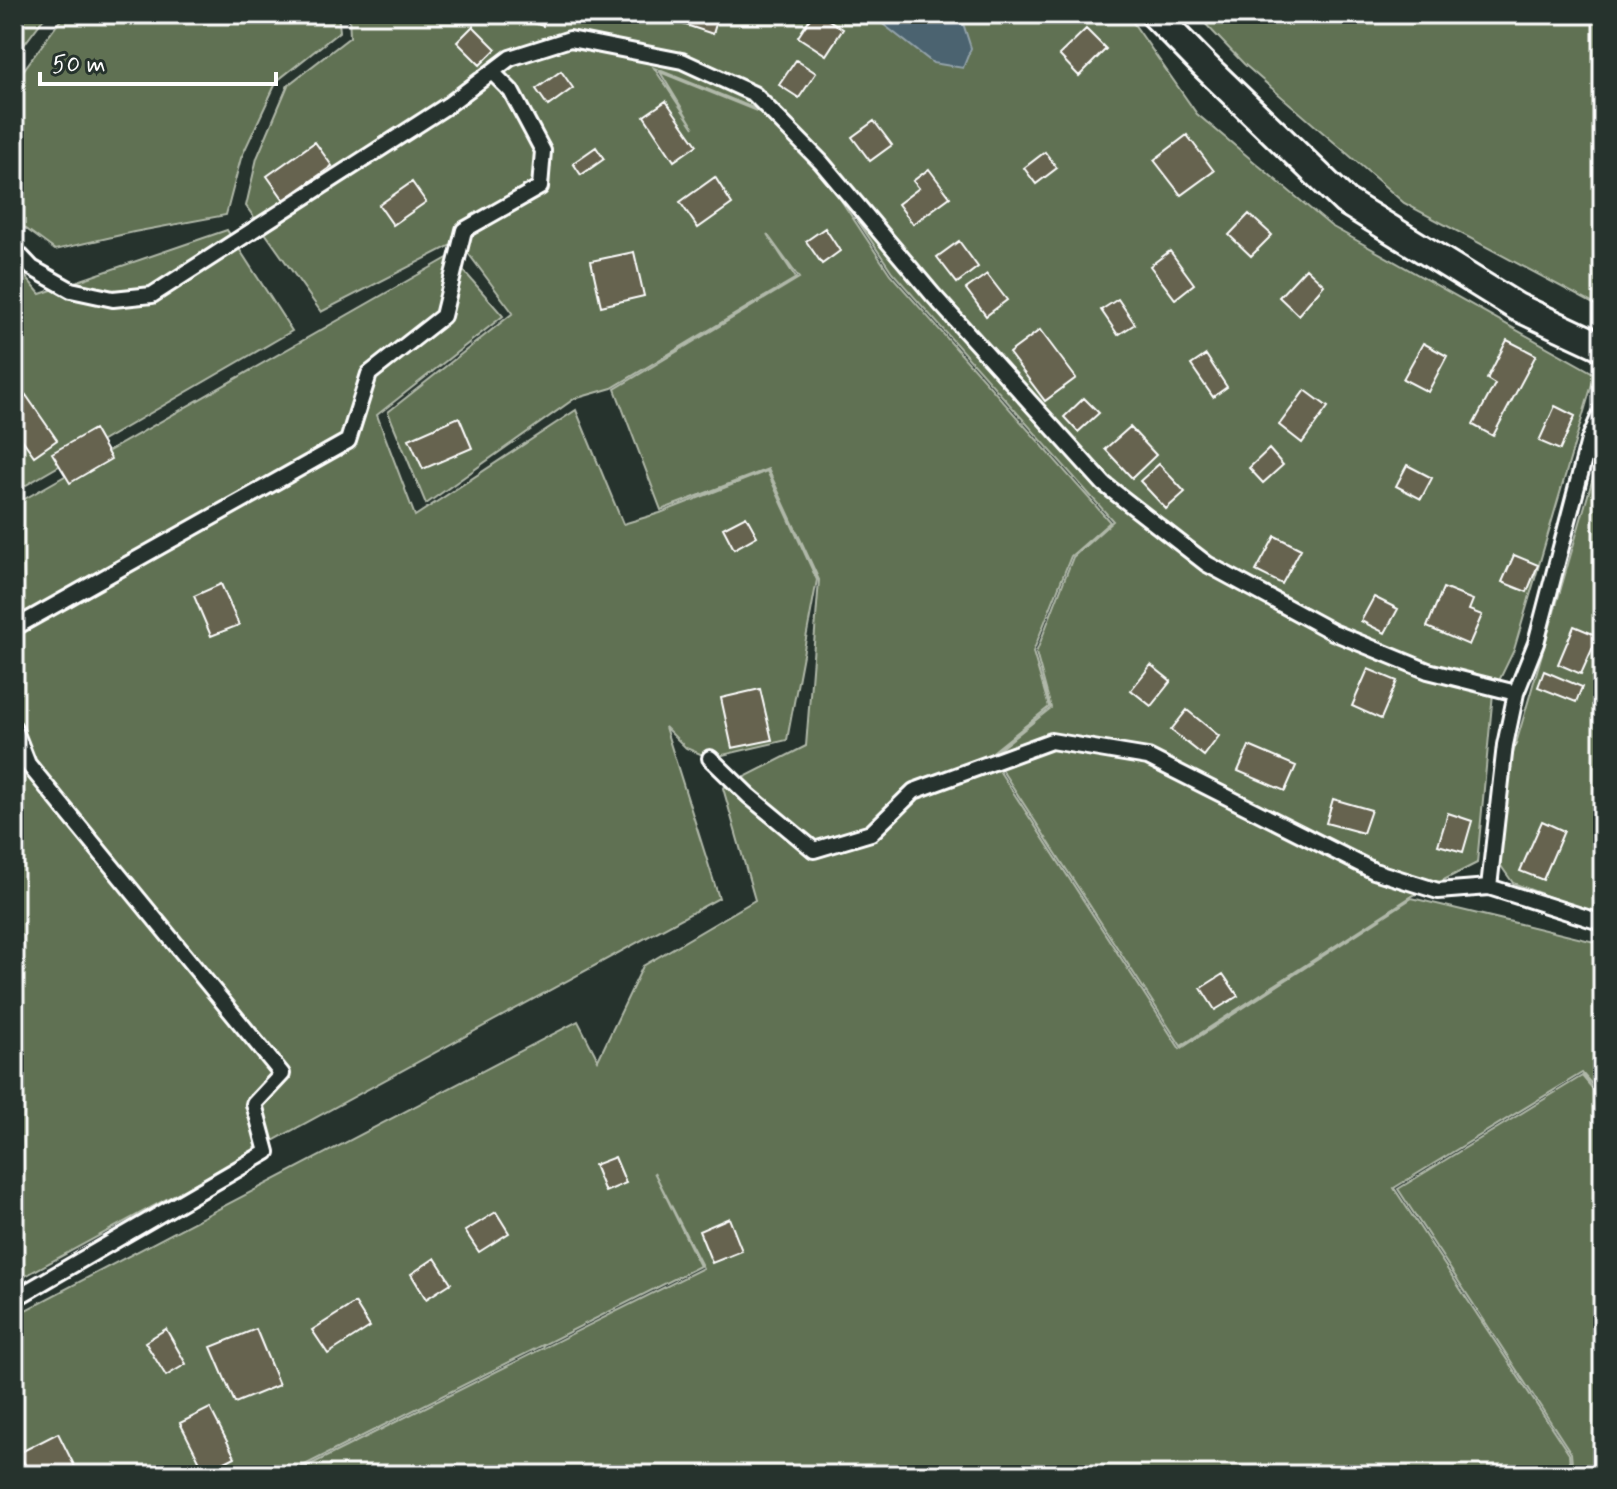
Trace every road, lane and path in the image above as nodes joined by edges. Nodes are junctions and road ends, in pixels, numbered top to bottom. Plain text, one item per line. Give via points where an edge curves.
1 (1154, 14) edge
2 (492, 72) junction
3 (14, 249) edge
4 (1603, 347) edge
5 (1603, 408) edge
6 (14, 628) edge
7 (1516, 693) junction
8 (14, 728) edge
9 (710, 758) dead end
10 (1489, 887) junction
11 (1603, 923) edge
12 (14, 1299) edge

1 - 4 street via 1345,201 1517,307
2 - 3 lane via 152,295 113,299 71,290 32,268
2 - 6 lane via 511,91 543,151 540,187 464,230 443,316 369,374 348,441
2 - 7 lane via 510,58 570,39 682,61 754,94 821,162 1104,484 1207,564 1333,632 1428,671
5 - 7 lane via 1589,440 1536,643
7 - 10 lane
8 - 12 lane via 28,764 282,1074 254,1104 267,1152
9 - 10 lane via 814,850 871,833 914,791 1051,741 1148,757 1374,871 1438,891
10 - 11 lane

